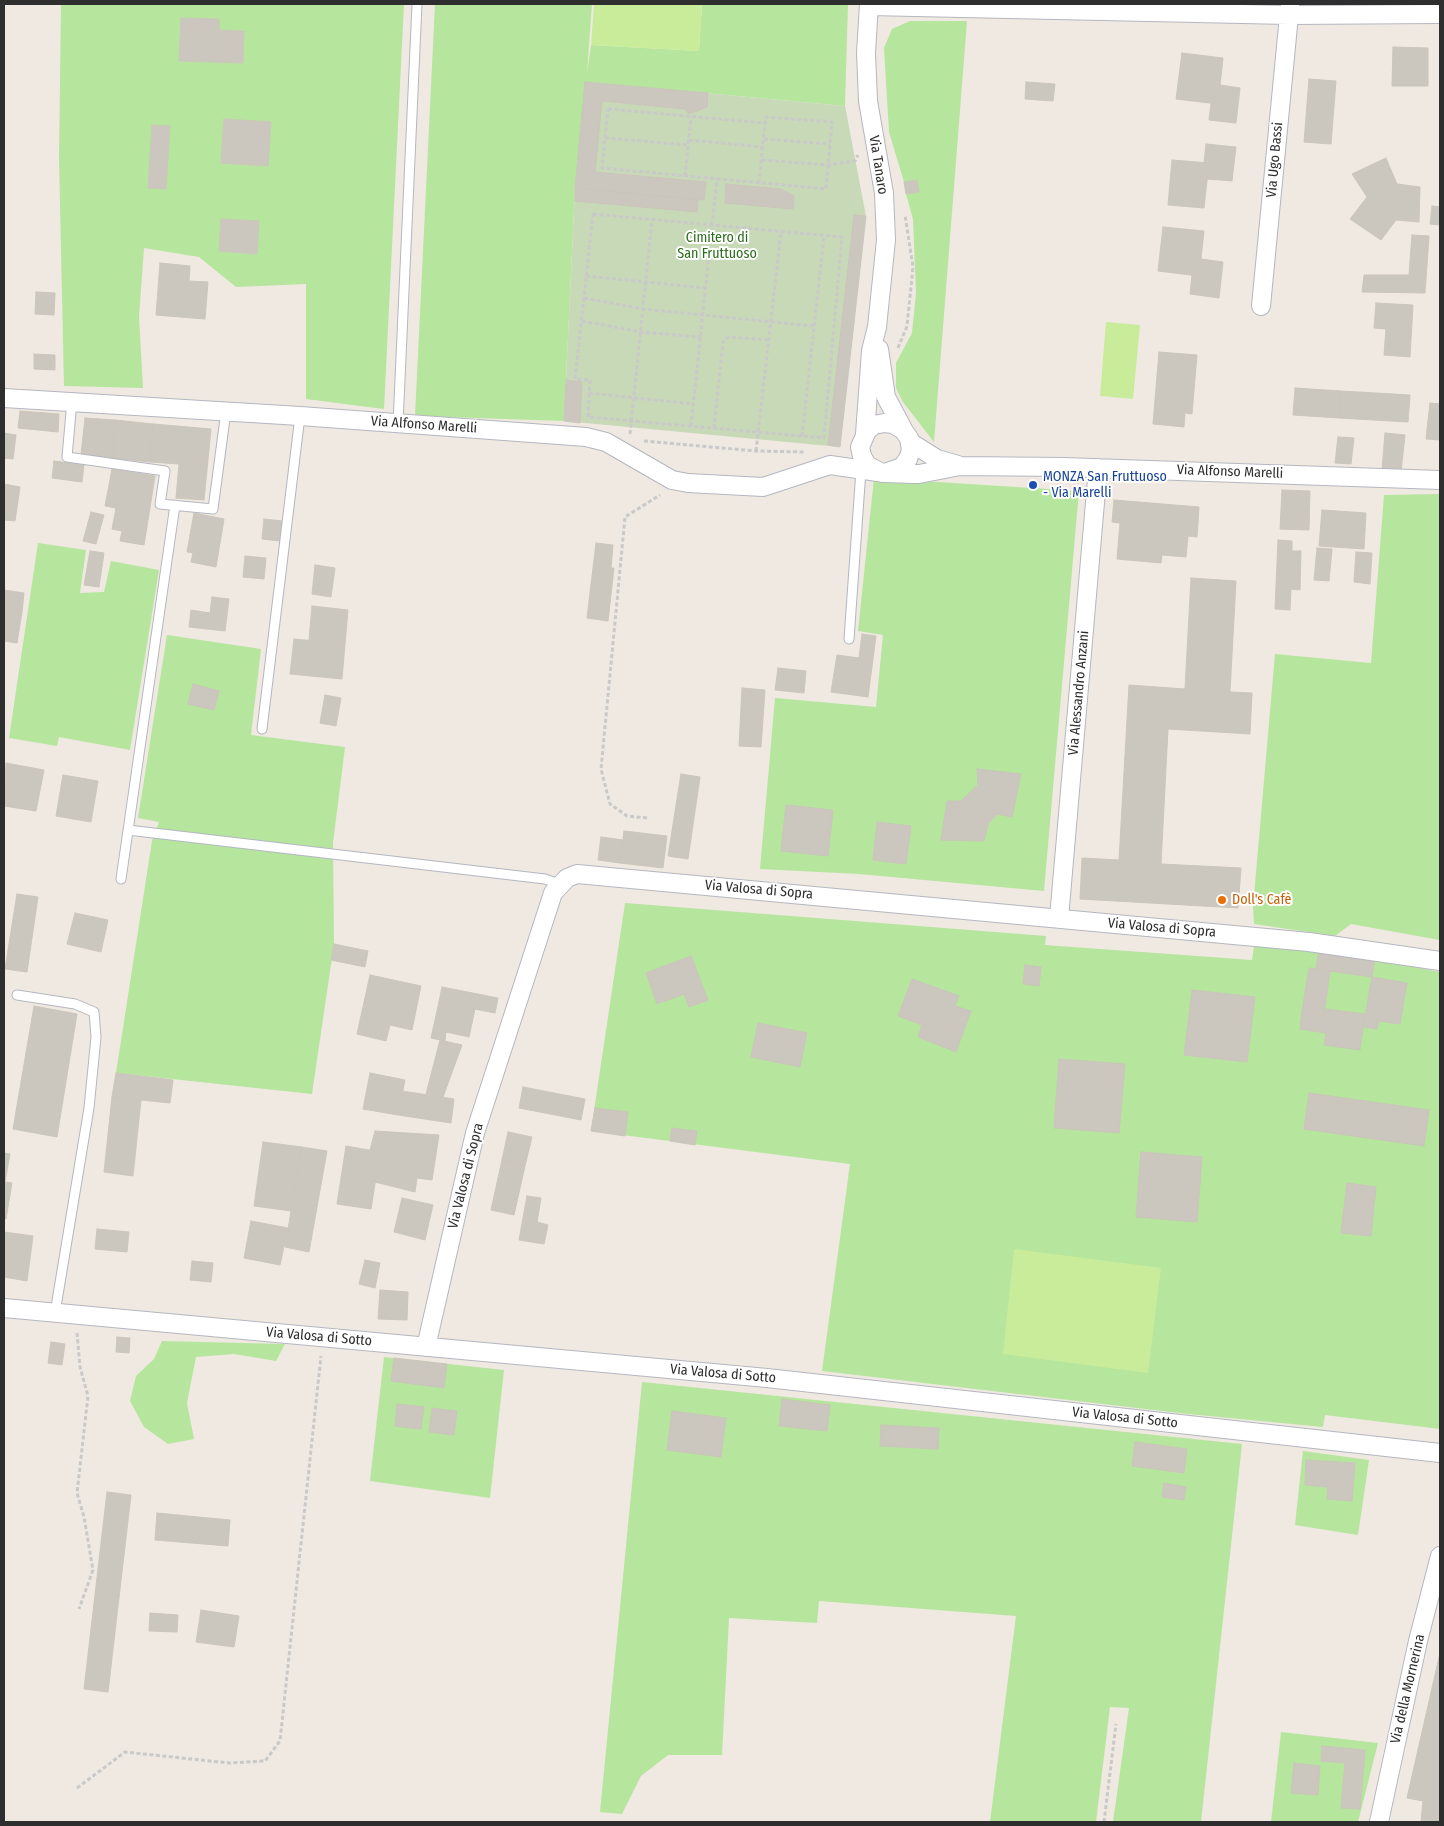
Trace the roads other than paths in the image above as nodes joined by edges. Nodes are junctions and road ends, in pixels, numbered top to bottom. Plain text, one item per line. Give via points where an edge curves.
1 (417, 4) edge
2 (869, 5) edge
3 (1085, 7) edge
4 (1289, 10) edge
5 (1440, 14) edge
6 (1261, 306) dead end
7 (877, 327) junction
8 (4, 398) edge
9 (72, 401) junction
10 (226, 411) junction
11 (300, 416) junction
12 (398, 423) junction
13 (907, 437) junction
14 (863, 440) junction
15 (819, 462) junction
16 (960, 466) junction
17 (1098, 468) junction
18 (875, 472) junction
19 (1440, 480) edge
20 (175, 505) junction
21 (849, 639) dead end
22 (262, 729) dead end
23 (128, 830) junction
24 (121, 879) dead end
25 (560, 884) junction
26 (1059, 918) junction
27 (1440, 961) edge
28 (17, 994) dead end
29 (4, 1308) edge
30 (55, 1313) junction
31 (426, 1347) junction
32 (1440, 1453) edge
33 (1440, 1556) edge
34 (1379, 1822) edge

1 - 12 lane
2 - 3 street
2 - 7 street, Via Tanaro via 866,53 868,102 884,193 886,240
3 - 4 street
4 - 5 street
4 - 6 street, Via Ugo Bassi
7 - 13 street, Via Tanaro via 884,391
7 - 14 street, Via Tanaro via 870,351
8 - 9 street, Via Alfonso Marelli
9 - 10 street, Via Alfonso Marelli
9 - 20 lane via 67,457 165,471 160,504
10 - 11 street, Via Alfonso Marelli
10 - 20 lane via 213,509
11 - 12 street, Via Alfonso Marelli
11 - 22 lane
12 - 15 street, Via Alfonso Marelli via 586,437 606,442 678,481 763,487
13 - 14 street, Via Alfonso Marelli via 896,425 884,423 872,426
13 - 16 street, Via Alfonso Marelli via 936,459
13 - 18 street via 910,455 905,463 896,471
14 - 15 street, Via Alfonso Marelli via 854,452
14 - 18 street via 864,461
15 - 18 street, Via Alfonso Marelli
16 - 17 street, Via Alfonso Marelli
16 - 18 street, Via Alfonso Marelli via 919,474
17 - 19 street, Via Alfonso Marelli
17 - 26 street, Via Alessandro Anzani
18 - 21 lane
20 - 23 lane
23 - 24 lane
23 - 25 lane via 545,879
25 - 26 street, Via Valosa di Sopra via 576,874 586,874
25 - 31 street, Via Valosa di Sopra via 548,906 475,1133
26 - 27 street, Via Valosa di Sopra via 1309,942
28 - 30 lane via 76,1004 94,1012 96,1037 89,1108
29 - 30 street, Via Valosa di Sotto
30 - 31 street, Via Valosa di Sotto
31 - 32 street, Via Valosa di Sotto via 777,1379
33 - 34 street, Via della Mornerina

